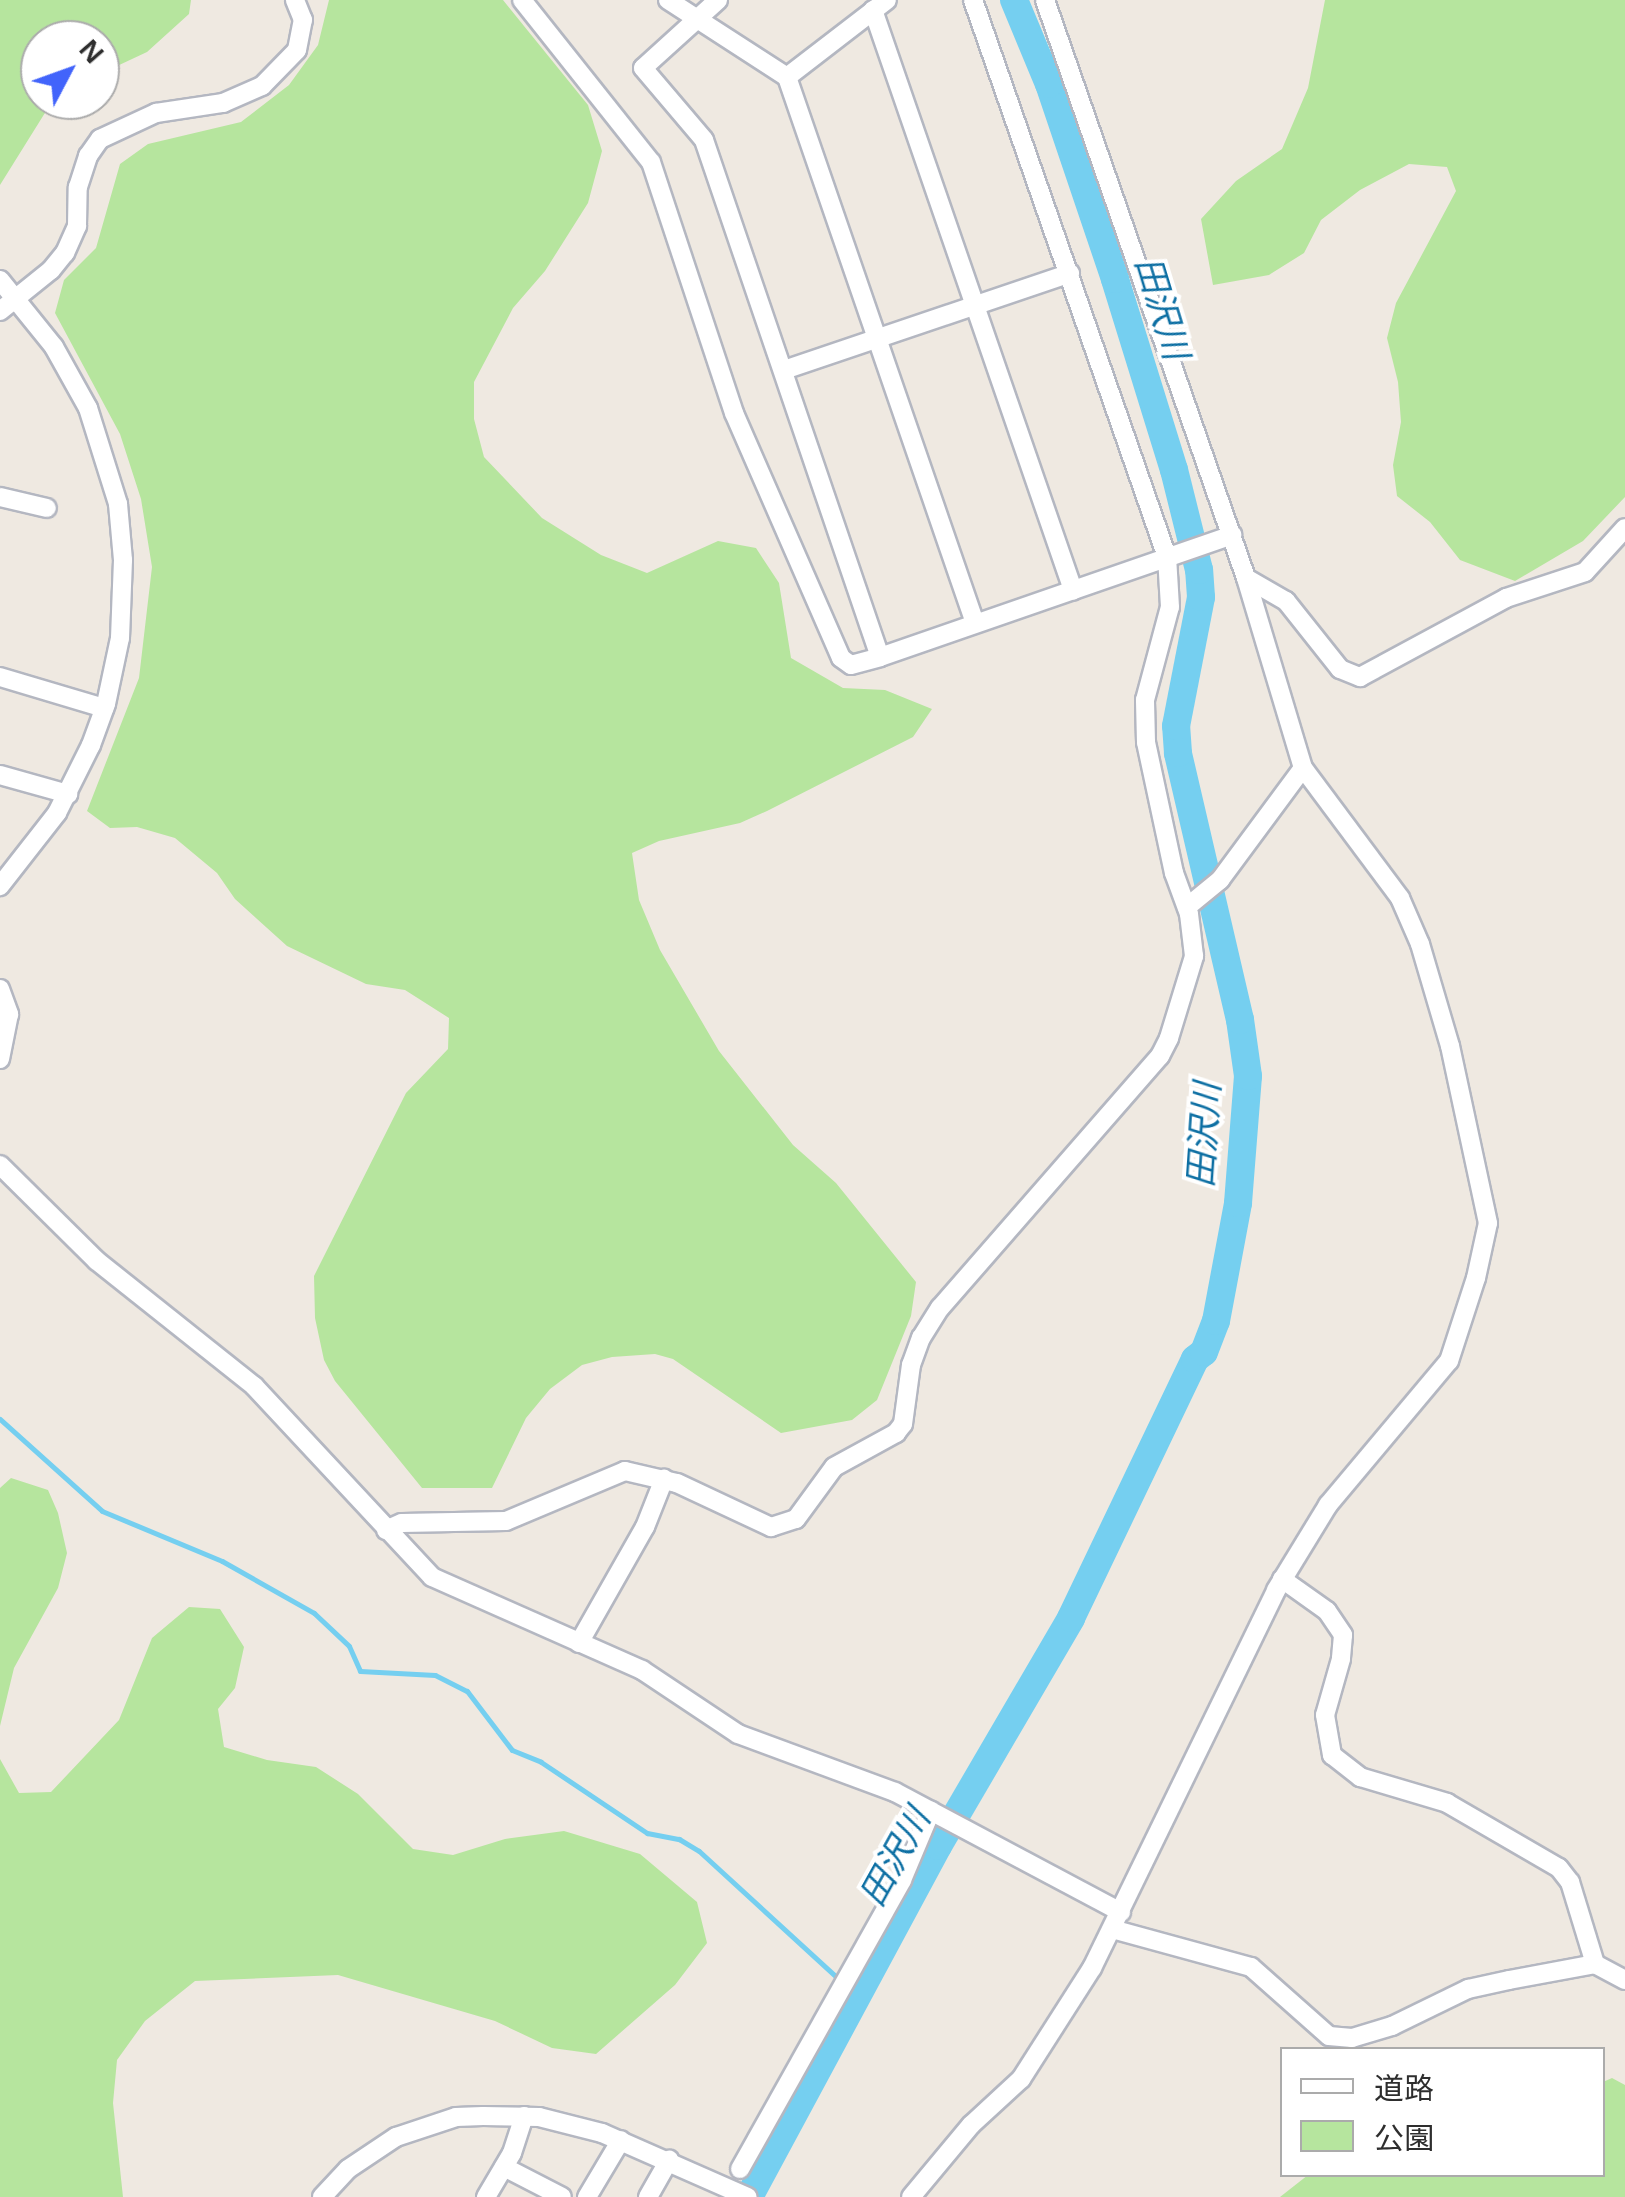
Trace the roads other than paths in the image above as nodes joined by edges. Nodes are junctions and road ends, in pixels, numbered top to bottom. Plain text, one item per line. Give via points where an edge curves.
1 (295, 0) edge
2 (522, 0) edge
3 (668, 0) edge
4 (718, 0) edge
5 (974, 0) edge
6 (1044, 0) edge
7 (880, 5) edge
8 (695, 18) junction
9 (787, 77) junction
10 (1070, 272) junction
11 (0, 280) edge
12 (17, 300) junction
13 (973, 307) junction
14 (0, 311) edge
15 (879, 338) junction
16 (784, 370) junction
17 (0, 497) edge
18 (47, 508) dead end
19 (1625, 528) edge
20 (1232, 536) junction
21 (1167, 557) junction
22 (1246, 578) junction
23 (1072, 590) junction
24 (975, 622) junction
25 (880, 657) junction
26 (0, 677) edge
27 (104, 708) junction
28 (1303, 768) junction
29 (0, 775) edge
30 (68, 794) junction
31 (0, 886) edge
32 (1193, 904) junction
33 (0, 989) edge
34 (0, 1058) edge
35 (0, 1165) edge
36 (664, 1479) junction
37 (386, 1530) junction
38 (1282, 1579) junction
39 (579, 1643) junction
40 (931, 1811) junction
41 (1121, 1912) junction
42 (1112, 1929) junction
43 (1595, 1964) junction
44 (1625, 1980) edge
45 (524, 2116) junction
46 (621, 2140) junction
47 (669, 2160) junction
48 (504, 2167) junction
49 (740, 2169) dead end
50 (322, 2197) edge
51 (486, 2197) edge
52 (562, 2197) edge
53 (587, 2197) edge
54 (648, 2197) edge
55 (748, 2197) edge
56 (911, 2197) edge

1 - 12 street via 302,20 297,50 262,86 223,103 156,112 100,139 78,187 77,226 65,253
2 - 25 street via 650,162 734,413 841,658 852,665
3 - 8 street
4 - 8 street
5 - 10 street
6 - 20 street
7 - 9 street
7 - 13 street
8 - 9 street
8 - 16 street via 642,68 704,140
9 - 15 street
10 - 13 street
10 - 21 street
11 - 12 street
12 - 14 street
12 - 27 street via 54,347 88,408 118,504 123,598
13 - 15 street
13 - 23 street
15 - 16 street
15 - 24 street
16 - 25 street
17 - 18 street
19 - 22 street via 1586,572 1506,598 1360,677 1332,660 1286,600
20 - 21 street
20 - 22 street
21 - 23 street
21 - 32 street via 1170,607 1145,700 1146,742 1174,872
22 - 28 street
23 - 24 street
24 - 25 street
26 - 27 street
27 - 30 street
28 - 32 street via 1220,880
28 - 38 street via 1400,898 1420,944 1488,1223 1449,1361 1328,1505
29 - 30 street
30 - 31 street
32 - 36 street via 1194,956 1160,1056 940,1308 916,1352 896,1433 834,1468 796,1519 771,1527
33 - 34 street via 9,1014
35 - 37 street via 96,1261 254,1386
36 - 37 street via 625,1471 506,1521 402,1523
36 - 39 street via 645,1528
37 - 39 street via 432,1576
38 - 41 street
38 - 43 street via 1328,1611 1343,1634 1325,1715 1332,1755 1360,1777 1447,1803 1559,1868 1570,1882
39 - 40 street via 642,1670 738,1734
40 - 41 street
40 - 49 street via 902,1880
41 - 42 street
42 - 43 street via 1251,1967 1329,2036 1352,2038 1468,1989
42 - 56 street via 1021,2079
43 - 44 street
45 - 46 street
45 - 48 street
45 - 50 street via 456,2117 423,2126 366,2156
46 - 47 street
46 - 53 street
47 - 54 street
47 - 55 street
48 - 51 street
48 - 52 street

